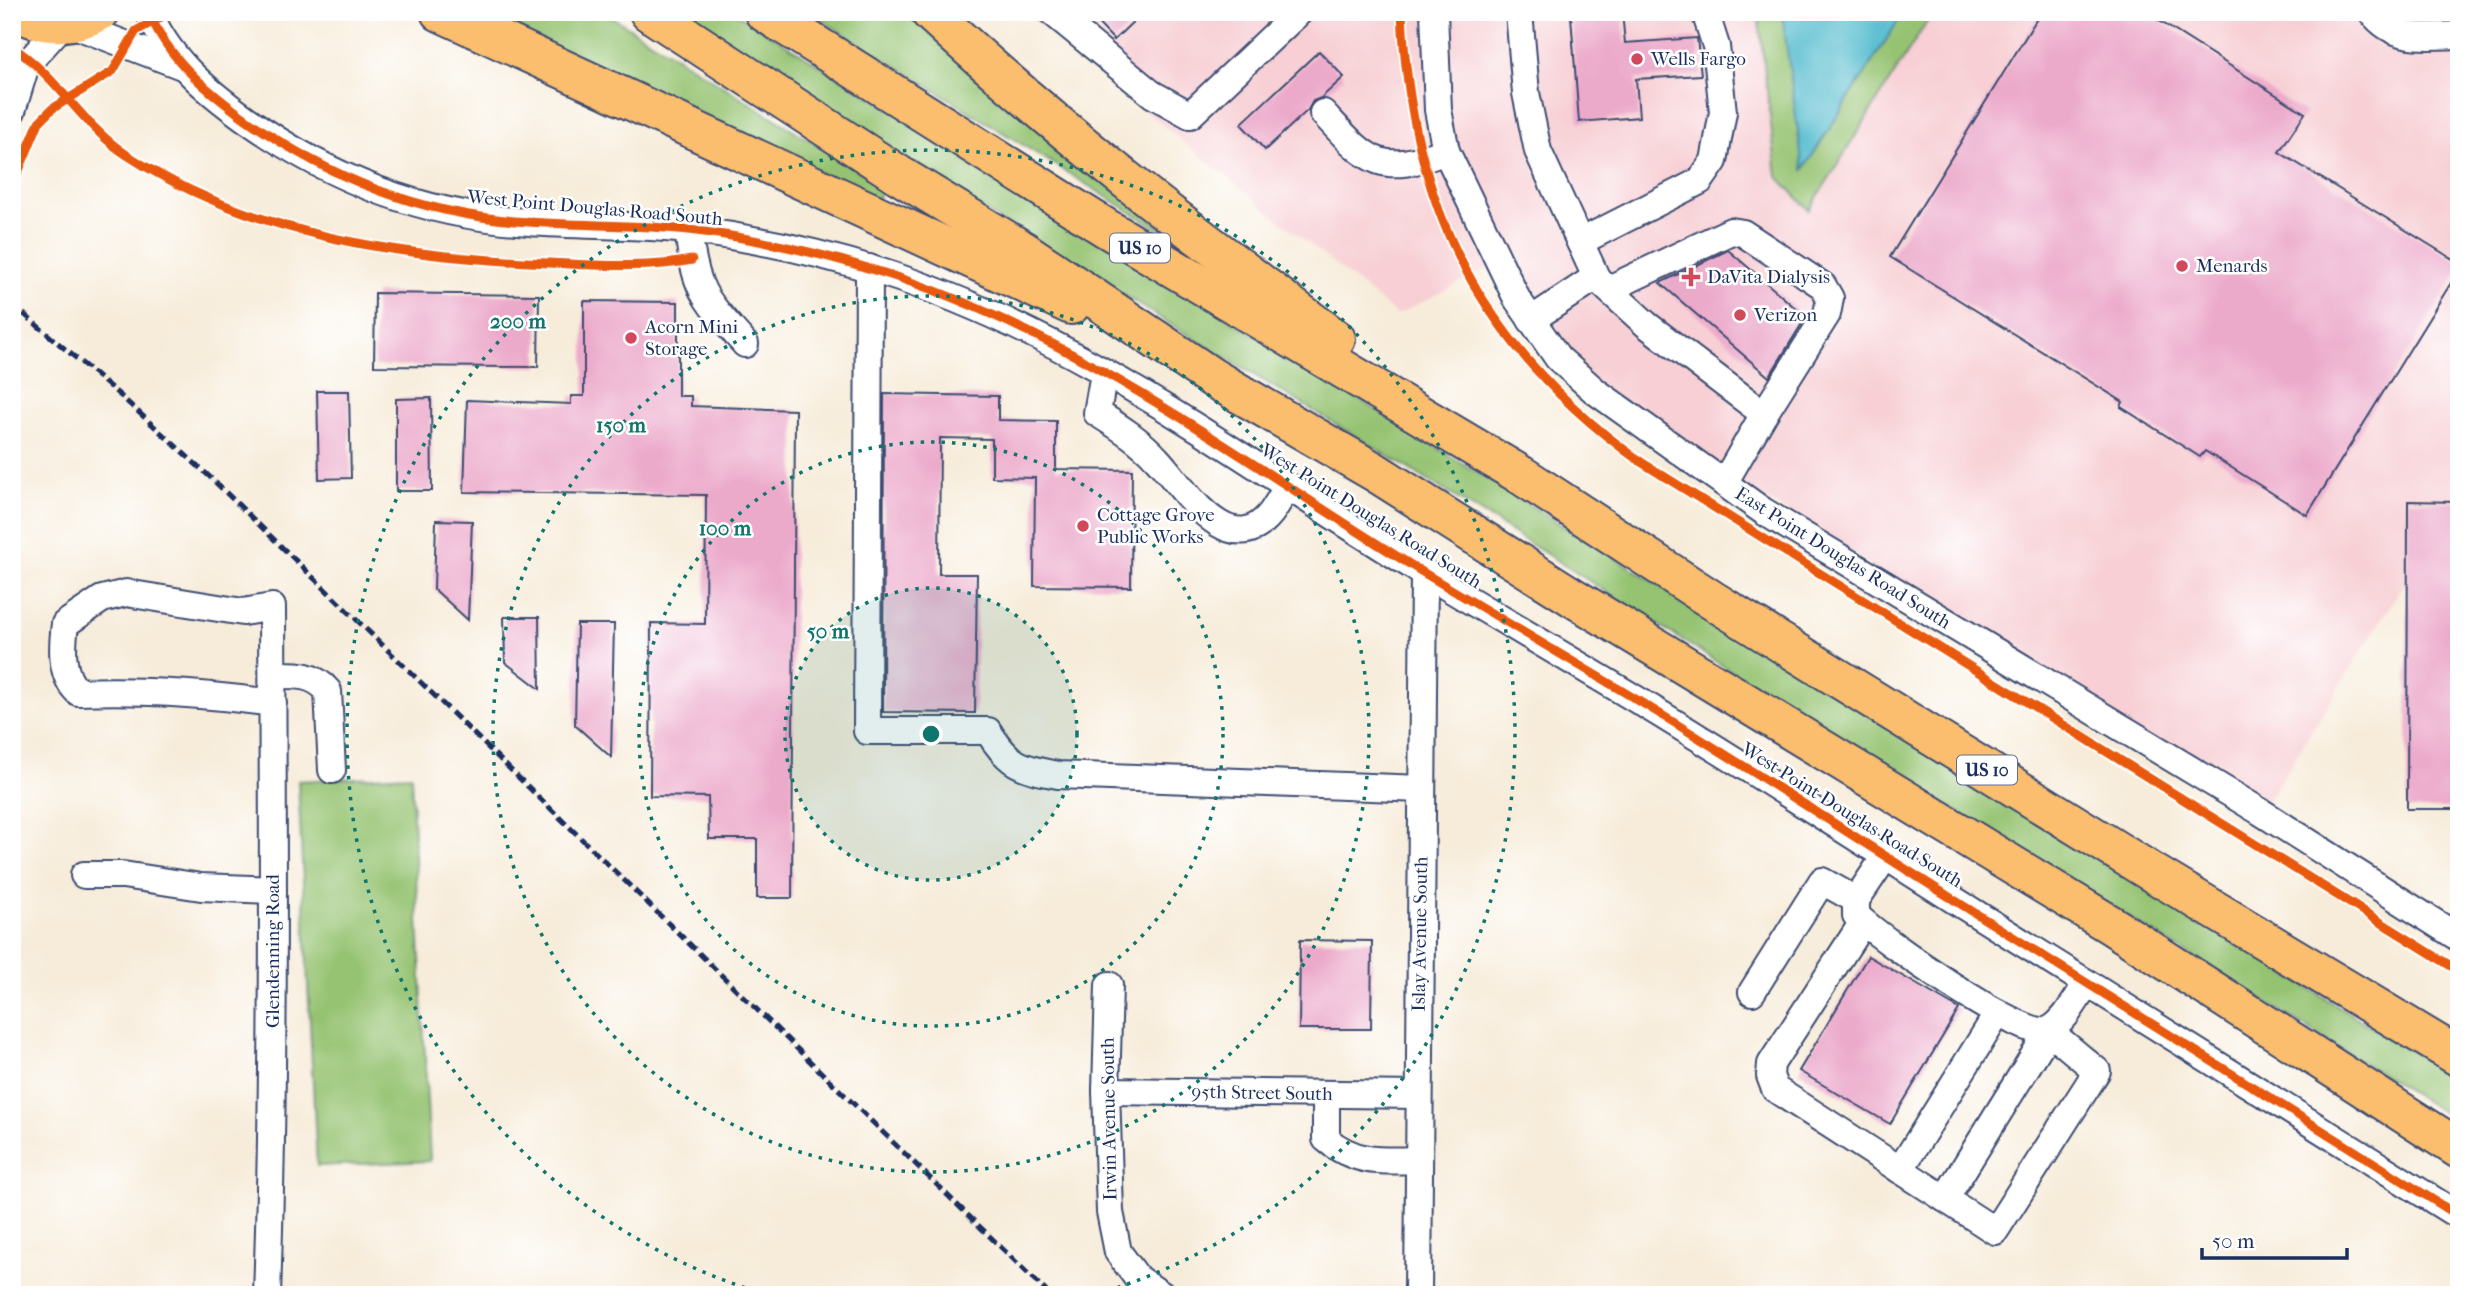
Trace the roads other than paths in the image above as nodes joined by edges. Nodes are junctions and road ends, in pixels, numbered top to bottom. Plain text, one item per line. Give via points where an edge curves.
1 (15, 12) edge
2 (103, 12) edge
3 (149, 12) edge
4 (440, 12) edge
5 (649, 12) edge
6 (764, 12) edge
7 (930, 12) edge
8 (1052, 12) edge
9 (1299, 12) edge
10 (1434, 12) edge
11 (1519, 12) edge
12 (1704, 12) edge
13 (2372, 12) edge
14 (67, 25) junction
15 (2459, 35) edge
16 (182, 66) junction
17 (12, 111) edge
18 (1323, 113) dead end
19 (1446, 151) junction
20 (688, 230) junction
21 (1580, 242) junction
22 (869, 268) junction
23 (1602, 283) junction
24 (1531, 320) junction
25 (1136, 326) junction
26 (745, 344) dead end
27 (1104, 373) junction
28 (1764, 414) junction
29 (1521, 475) junction
30 (1724, 483) junction
31 (1288, 486) junction
32 (1424, 573) junction
33 (273, 675) junction
34 (273, 703) junction
35 (332, 770) dead end
36 (1422, 789) junction
37 (1885, 857) junction
38 (84, 875) dead end
39 (273, 890) junction
40 (1859, 911) junction
41 (2459, 938) edge
42 (2087, 983) junction
43 (1109, 985) dead end
44 (1752, 992) dead end
45 (1998, 1013) junction
46 (2049, 1031) junction
47 (2459, 1057) edge
48 (1106, 1091) junction
49 (1326, 1094) junction
50 (1419, 1095) junction
51 (2459, 1149) edge
52 (1418, 1160) junction
53 (1900, 1170) junction
54 (1945, 1199) junction
55 (2459, 1216) edge
56 (267, 1295) edge
57 (1162, 1295) edge
58 (1418, 1295) edge

1 - 14 main road via 40,23
2 - 14 main road
3 - 16 street, West Point Douglas Road South
4 - 25 highway via 1098,317
5 - 25 highway
6 - 29 highway, US 10 via 1106,228
7 - 29 highway via 1010,87 1242,270
8 - 9 street via 1152,94 1190,116
10 - 19 street, East Point Douglas Road South via 1438,110
11 - 21 street via 1526,93 1538,152
12 - 21 street via 1716,46 1723,112 1714,161 1700,181
13 - 15 street via 2385,27 2402,36
14 - 16 street, West Point Douglas Road South
14 - 17 street via 26,65
16 - 20 street, West Point Douglas Road South via 282,144 362,185 405,200 495,220
18 - 19 street via 1363,155 1376,162 1422,160
19 - 24 street, East Point Douglas Road South
20 - 22 street, West Point Douglas Road South via 788,247
20 - 26 street via 703,296
21 - 23 street
22 - 27 street, West Point Douglas Road South via 934,290
22 - 36 street via 867,731 988,731 1020,768 1058,775
23 - 24 street
23 - 28 street via 1647,325
23 - 28 street via 1731,231 1743,233 1823,286 1830,298 1827,314
24 - 30 street, East Point Douglas Road South via 1558,358 1595,391
25 - 51 highway via 1213,378 1375,472 2111,925
27 - 31 street, West Point Douglas Road South
27 - 31 street via 1097,413 1135,437 1216,524 1242,529 1259,523
28 - 30 street
29 - 47 highway, US 10 via 1723,607
30 - 41 street, East Point Douglas Road South via 1864,574 2261,812
31 - 32 street, West Point Douglas Road South
32 - 36 street, Islay Avenue South
32 - 37 street, West Point Douglas Road South via 1629,695
33 - 34 street, Glendenning Road
33 - 34 street, Glendenning Road via 272,607 243,612 125,593 102,599 65,624 70,684 78,692 204,693
33 - 35 street via 304,675 320,681 328,691
34 - 39 street, Glendenning Road
36 - 50 street, Islay Avenue South
37 - 40 street
37 - 42 street, West Point Douglas Road South
38 - 39 street
39 - 56 street, Glendenning Road
40 - 44 street via 1822,881
40 - 45 street via 1934,974
40 - 53 street via 1771,1063 1770,1076 1775,1089
42 - 46 street
42 - 55 street, West Point Douglas Road South
43 - 48 street, Irwin Avenue South
45 - 46 street via 2038,1033
45 - 53 street
46 - 54 street
46 - 54 street via 2097,1071 1995,1231
48 - 49 street, 95th Street South
48 - 57 street, Irwin Avenue South via 1110,1212 1118,1252 1138,1279
49 - 50 street, 95th Street South
49 - 52 street via 1326,1139 1338,1150 1358,1160
50 - 52 street, Islay Avenue South
52 - 58 street, Islay Avenue South
53 - 54 street

